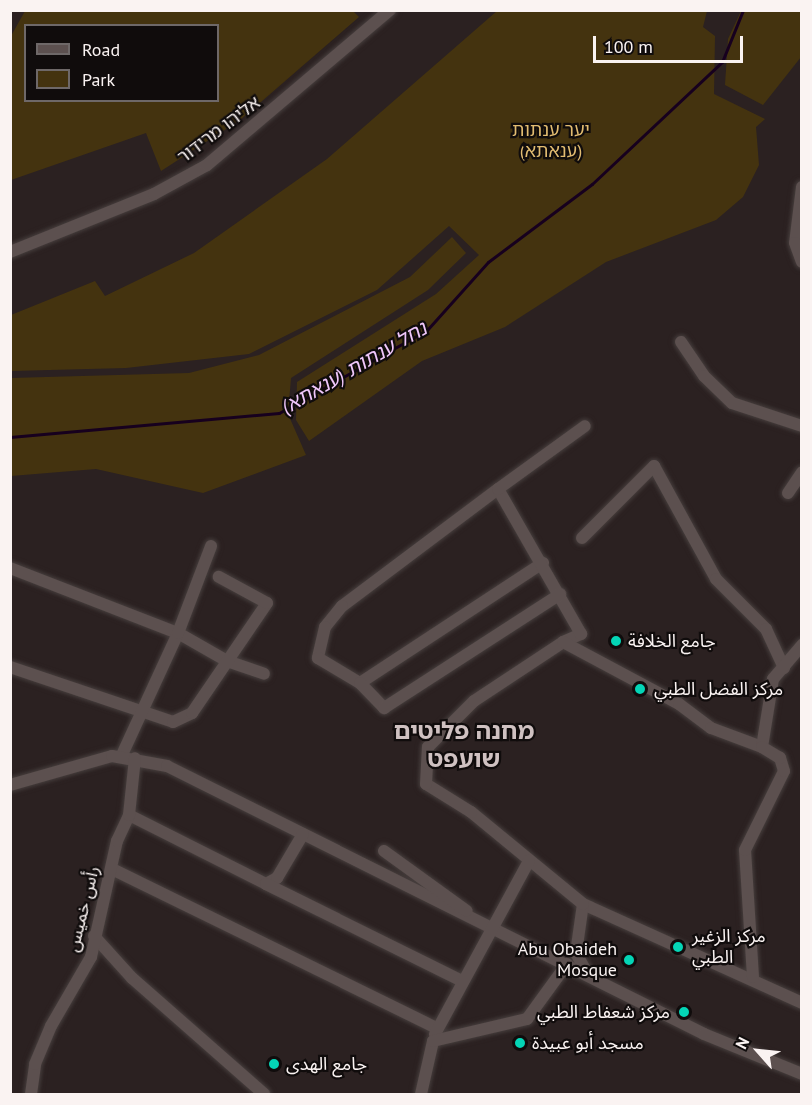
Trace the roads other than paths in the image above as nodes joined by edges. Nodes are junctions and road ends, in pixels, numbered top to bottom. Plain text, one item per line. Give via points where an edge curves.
1 (390, 10) edge
2 (801, 187) edge
3 (10, 252) edge
4 (801, 262) edge
5 (681, 342) dead end
6 (585, 426) dead end
7 (801, 426) edge
8 (801, 472) edge
9 (498, 489) junction
10 (788, 493) dead end
11 (582, 538) dead end
12 (211, 546) dead end
13 (543, 563) junction
14 (10, 568) edge
15 (219, 577) dead end
16 (560, 594) junction
17 (178, 633) junction
18 (564, 642) junction
19 (801, 645) edge
20 (227, 662) junction
21 (10, 666) edge
22 (784, 668) junction
23 (264, 674) dead end
24 (360, 683) junction
25 (144, 710) junction
26 (762, 747) junction
27 (121, 757) junction
28 (135, 758) junction
29 (10, 785) edge
30 (129, 815) junction
31 (303, 834) junction
32 (384, 851) dead end
33 (529, 861) junction
34 (112, 869) junction
35 (266, 884) junction
36 (583, 904) junction
37 (486, 926) junction
38 (94, 936) junction
39 (567, 964) junction
40 (587, 973) junction
41 (753, 977) junction
42 (462, 981) junction
43 (801, 1003) edge
44 (436, 1028) junction
45 (433, 1041) junction
46 (801, 1071) edge
47 (31, 1095) edge
48 (264, 1095) edge
49 (421, 1095) edge

1 - 3 street, אליהו מרידור via 207,165 154,194
2 - 4 street via 795,243
5 - 7 street via 704,376 732,403
6 - 9 street
8 - 10 street
9 - 13 street
9 - 24 street via 342,606 325,627 318,658
11 - 22 street via 654,466 716,579 766,629
12 - 17 street
13 - 16 street
13 - 24 street
14 - 17 street
15 - 20 street via 267,603
16 - 18 street via 581,634
16 - 24 street via 384,708
17 - 20 street
17 - 25 street
18 - 26 street via 679,704 711,728
18 - 33 street via 474,701 428,747 426,784 471,812
19 - 22 street
20 - 23 street
20 - 25 street via 192,713 173,722
21 - 25 street
22 - 26 street via 773,679
25 - 27 street
26 - 41 street via 780,758 784,771 745,850
27 - 28 street
27 - 29 street
28 - 30 street, رأس خميس
28 - 31 street via 167,766
30 - 34 street, رأس خميس
30 - 35 street
31 - 35 street via 277,878
31 - 37 street
32 - 37 street via 435,883
33 - 36 street
33 - 37 street
34 - 38 street, رأس خميس
34 - 44 street
35 - 42 street
36 - 40 street via 576,953
36 - 41 street
37 - 39 street
37 - 42 street
38 - 47 street, رأس خميس via 92,957 35,1064
38 - 48 street via 132,978
39 - 40 street
39 - 45 street via 527,1019
40 - 46 street via 704,1034
41 - 43 street
42 - 44 street
44 - 45 street
45 - 49 street

